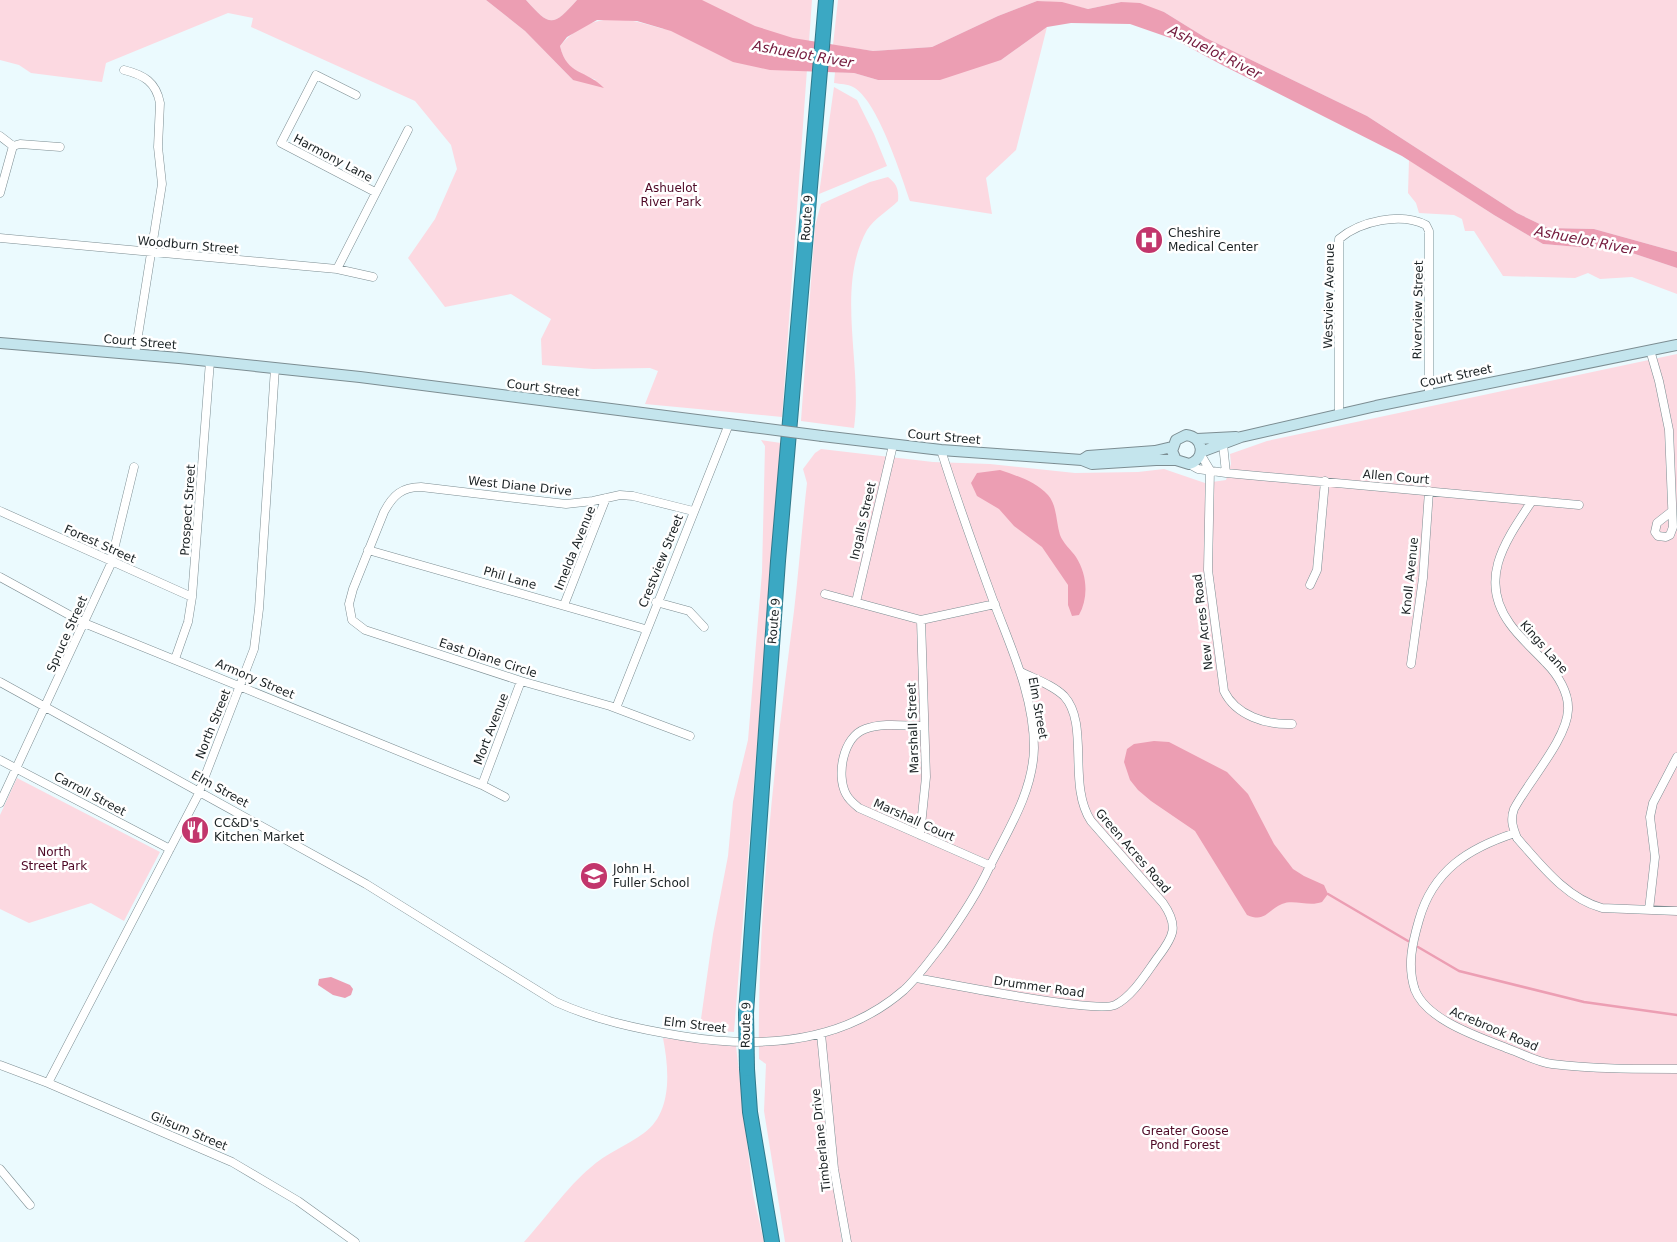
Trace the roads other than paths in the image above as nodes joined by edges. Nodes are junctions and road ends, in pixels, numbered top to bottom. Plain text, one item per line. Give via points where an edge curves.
1 (825, 0) edge
2 (124, 70) dead end
3 (356, 95) dead end
4 (408, 130) dead end
5 (0, 136) edge
6 (13, 146) junction
7 (60, 147) dead end
8 (0, 192) edge
9 (375, 192) junction
10 (1426, 225) joint
11 (0, 238) edge
12 (151, 253) junction
13 (337, 269) junction
14 (374, 276) dead end
15 (0, 343) edge
16 (1677, 345) edge
17 (1650, 350) junction
18 (135, 354) junction
19 (210, 361) junction
20 (275, 368) junction
21 (1429, 395) junction
22 (1339, 415) junction
23 (729, 424) junction
24 (1241, 437) junction
25 (1197, 439) junction
26 (1223, 444) junction
27 (893, 445) junction
28 (1172, 446) junction
29 (941, 450) junction
30 (1201, 453) junction
31 (1082, 460) junction
32 (1176, 460) junction
33 (1189, 464) junction
34 (134, 467) dead end
35 (1210, 470) junction
36 (1226, 473) junction
37 (1325, 482) junction
38 (1429, 491) junction
39 (606, 498) junction
40 (1532, 501) junction
41 (1579, 505) dead end
42 (693, 510) junction
43 (0, 512) edge
44 (1671, 512) dead end
45 (368, 550) junction
46 (111, 561) junction
47 (0, 577) edge
48 (1310, 585) dead end
49 (825, 594) dead end
50 (192, 597) junction
51 (656, 602) junction
52 (856, 602) junction
53 (995, 604) junction
54 (564, 605) junction
55 (921, 620) junction
56 (84, 623) junction
57 (704, 627) dead end
58 (645, 629) junction
59 (175, 659) junction
60 (1411, 664) dead end
61 (1021, 672) junction
62 (521, 681) junction
63 (0, 682) edge
64 (240, 685) junction
65 (46, 707) junction
66 (616, 708) junction
67 (1292, 724) dead end
68 (924, 726) junction
69 (690, 736) dead end
70 (1677, 757) edge
71 (0, 760) edge
72 (16, 768) junction
73 (482, 785) junction
74 (198, 790) junction
75 (505, 797) dead end
76 (0, 803) edge
77 (1516, 833) junction
78 (920, 835) junction
79 (170, 849) junction
80 (990, 866) junction
81 (1649, 910) junction
82 (1677, 911) edge
83 (1146, 974) joint
84 (916, 978) junction
85 (821, 1034) junction
86 (0, 1066) edge
87 (1677, 1069) edge
88 (48, 1083) junction
89 (0, 1169) edge
90 (30, 1205) dead end
91 (355, 1242) edge
92 (772, 1242) edge
93 (847, 1242) edge

1 - 92 highway, Route 9, bridge via 778,561 746,1013 746,1070 752,1129
2 - 12 street via 145,76 159,96 158,147 162,184
3 - 9 street, Harmony Lane via 316,75 281,143
4 - 9 street
5 - 6 street
6 - 7 street
6 - 8 street
9 - 13 street
10 - 21 street, Riverview Street via 1430,238
10 - 22 street, Westview Avenue via 1411,220 1382,221 1353,229 1339,239
11 - 12 street, Woodburn Street
12 - 13 street, Woodburn Street
12 - 18 street
13 - 14 street, Woodburn Street
15 - 18 main road, Court Street
16 - 17 main road, Court Street
17 - 21 main road, Court Street
17 - 44 street via 1669,430
18 - 19 main road, Court Street
19 - 20 main road, Court Street
19 - 50 street, Prospect Street
20 - 23 main road, Court Street
20 - 64 street, North Street via 257,632
21 - 22 main road, Court Street
22 - 24 main road, Court Street
23 - 27 main road, Court Street, bridge
23 - 42 street, Crestview Street
24 - 25 main road, Court Street
24 - 26 main road, Court Street
25 - 28 main road, Court Street via 1191,435 1182,436
25 - 30 main road
26 - 30 main road, Court Street
26 - 36 street
27 - 29 main road, Court Street
27 - 52 street, Ingalls Street
28 - 31 main road, Court Street via 1155,451 1088,456
28 - 32 main road
29 - 31 main road, Court Street
29 - 53 street, Elm Street
30 - 33 main road, Court Street via 1196,461
30 - 35 street
31 - 32 main road, Court Street via 1092,464
32 - 33 main road, Court Street
33 - 35 street, Allen Court
34 - 46 street, Spruce Street
35 - 36 street, Allen Court
35 - 67 street, New Acres Road via 1208,570 1224,691 1242,711 1267,722
36 - 37 street, Allen Court
37 - 38 street, Allen Court
37 - 48 street via 1317,570
38 - 40 street, Allen Court
38 - 60 street, Knoll Avenue via 1423,578
39 - 42 street, West Diane Drive via 633,496
39 - 45 street, West Diane Drive via 566,504 411,487 396,494 384,512
39 - 54 street, Imelda Avenue
40 - 41 street, Allen Court
40 - 77 street, Kings Lane via 1502,549 1496,573 1496,597 1511,626 1561,682 1568,708 1567,721 1560,736 1514,809 1511,817
42 - 51 street, Crestview Street
43 - 46 street, Forest Street
45 - 54 street, Phil Lane
45 - 62 street, East Diane Circle via 349,604 349,613 356,625
46 - 50 street, Forest Street
46 - 56 street, Spruce Street
47 - 56 street, Armory Street
49 - 52 street
50 - 59 street, Prospect Street via 188,622
51 - 57 street via 690,612
51 - 58 street, Crestview Street
52 - 55 street
53 - 55 street
53 - 61 street, Elm Street
54 - 58 street, Phil Lane
55 - 68 street, Marshall Street
56 - 59 street, Armory Street
56 - 65 street, Spruce Street
58 - 66 street, Crestview Street
59 - 64 street, Armory Street
61 - 80 street, Elm Street via 1033,735 1032,764 1022,802
61 - 83 street, Green Acres Road via 1054,688 1070,704 1076,722 1079,791 1087,814 1163,903 1172,918 1171,937
62 - 66 street, East Diane Circle
62 - 73 street, Mort Avenue
63 - 65 street, Elm Street
64 - 73 street, Armory Street
64 - 74 street, North Street
65 - 72 street, Spruce Street
65 - 74 street, Elm Street
66 - 69 street, East Diane Circle
68 - 78 street, Marshall Street via 926,777
68 - 78 street, Marshall Court via 865,729 848,745 842,771 845,793 859,808
70 - 81 street via 1653,803 1650,817 1655,857
71 - 72 street, Carroll Street
72 - 76 street, Spruce Street
72 - 79 street, Carroll Street
73 - 75 street, Armory Street
74 - 79 street, North Street
74 - 85 street, Elm Street via 366,884 576,1011 633,1027 710,1040 774,1041
77 - 81 street via 1542,866 1576,897 1602,908
77 - 87 street, Acrebrook Road via 1485,843 1470,852 1435,886 1421,914 1412,950 1410,965 1416,992 1439,1017 1455,1027 1539,1061 1574,1066
78 - 80 street, Marshall Court
79 - 88 street, North Street
80 - 84 street, Elm Street via 971,903
81 - 82 street
83 - 84 street, Drummer Road via 1124,999 1115,1005 1101,1007
84 - 85 street, Elm Street via 867,1016
85 - 93 street, Timberlane Drive via 834,1170
86 - 88 street, Gilsum Street
88 - 91 street, Gilsum Street via 232,1162 298,1201
89 - 90 street

